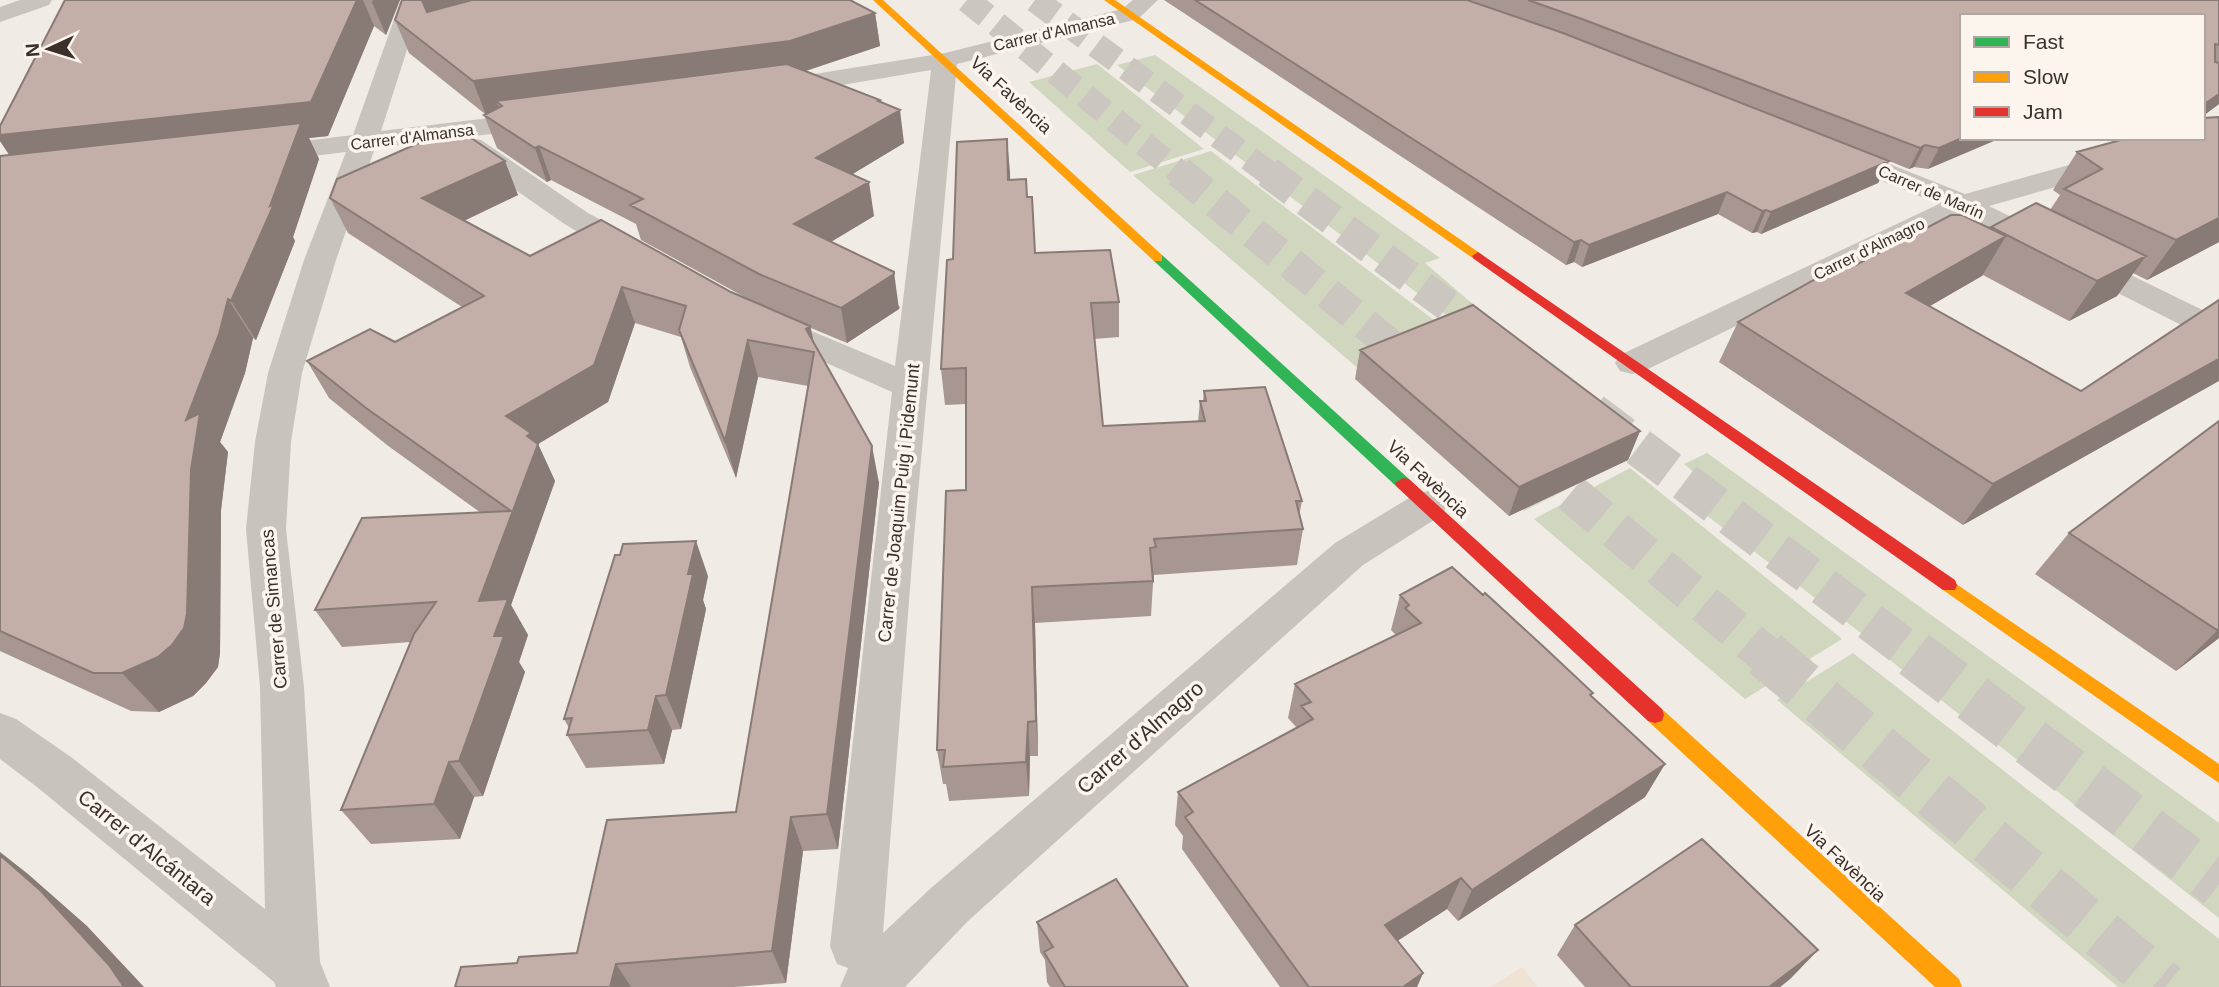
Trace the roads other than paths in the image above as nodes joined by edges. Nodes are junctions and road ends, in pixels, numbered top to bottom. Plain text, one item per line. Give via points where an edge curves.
1 (41, 0) edge
2 (412, 0) edge
3 (878, 0) edge
4 (1109, 0) edge
5 (1138, 7) edge
6 (0, 15) edge
7 (945, 60) junction
8 (754, 91) edge
9 (565, 117) edge
10 (2190, 140) edge
11 (1808, 141) edge
12 (362, 143) junction
13 (471, 146) edge
14 (242, 157) edge
15 (1963, 204) junction
16 (660, 266) edge
17 (742, 312) edge
18 (2219, 331) edge
19 (1632, 363) junction
20 (910, 386) junction
21 (1428, 505) junction
22 (0, 733) edge
23 (2219, 775) edge
24 (861, 966) edge
25 (298, 976) edge
26 (1951, 987) edge

1 - 6 street
2 - 12 street, Carrer de Simancas
3 - 7 street, Via Favència
4 - 5 street
5 - 7 street, Carrer d'Almansa
5 - 19 street
7 - 8 street, Carrer d'Almansa
7 - 20 street, Carrer de Joaquim Puig i Pidemunt
7 - 21 street, Via Favència
9 - 12 street, Carrer d'Almansa
10 - 15 street, Carrer d'Almagro
11 - 15 street, Carrer de Marín
12 - 14 street, Carrer d'Almansa
12 - 25 street, Carrer de Simancas via 285,373 268,489 265,529 282,687
13 - 16 street via 577,219
15 - 18 street, Carrer de Marín
15 - 19 street, Carrer d'Almagro
17 - 20 street
19 - 23 street
20 - 24 street, Carrer de Joaquim Puig i Pidemunt
21 - 24 street, Carrer d'Almagro via 1342,560 949,905
21 - 26 street, Via Favència
22 - 25 street, Carrer d'Alcántara via 54,772

